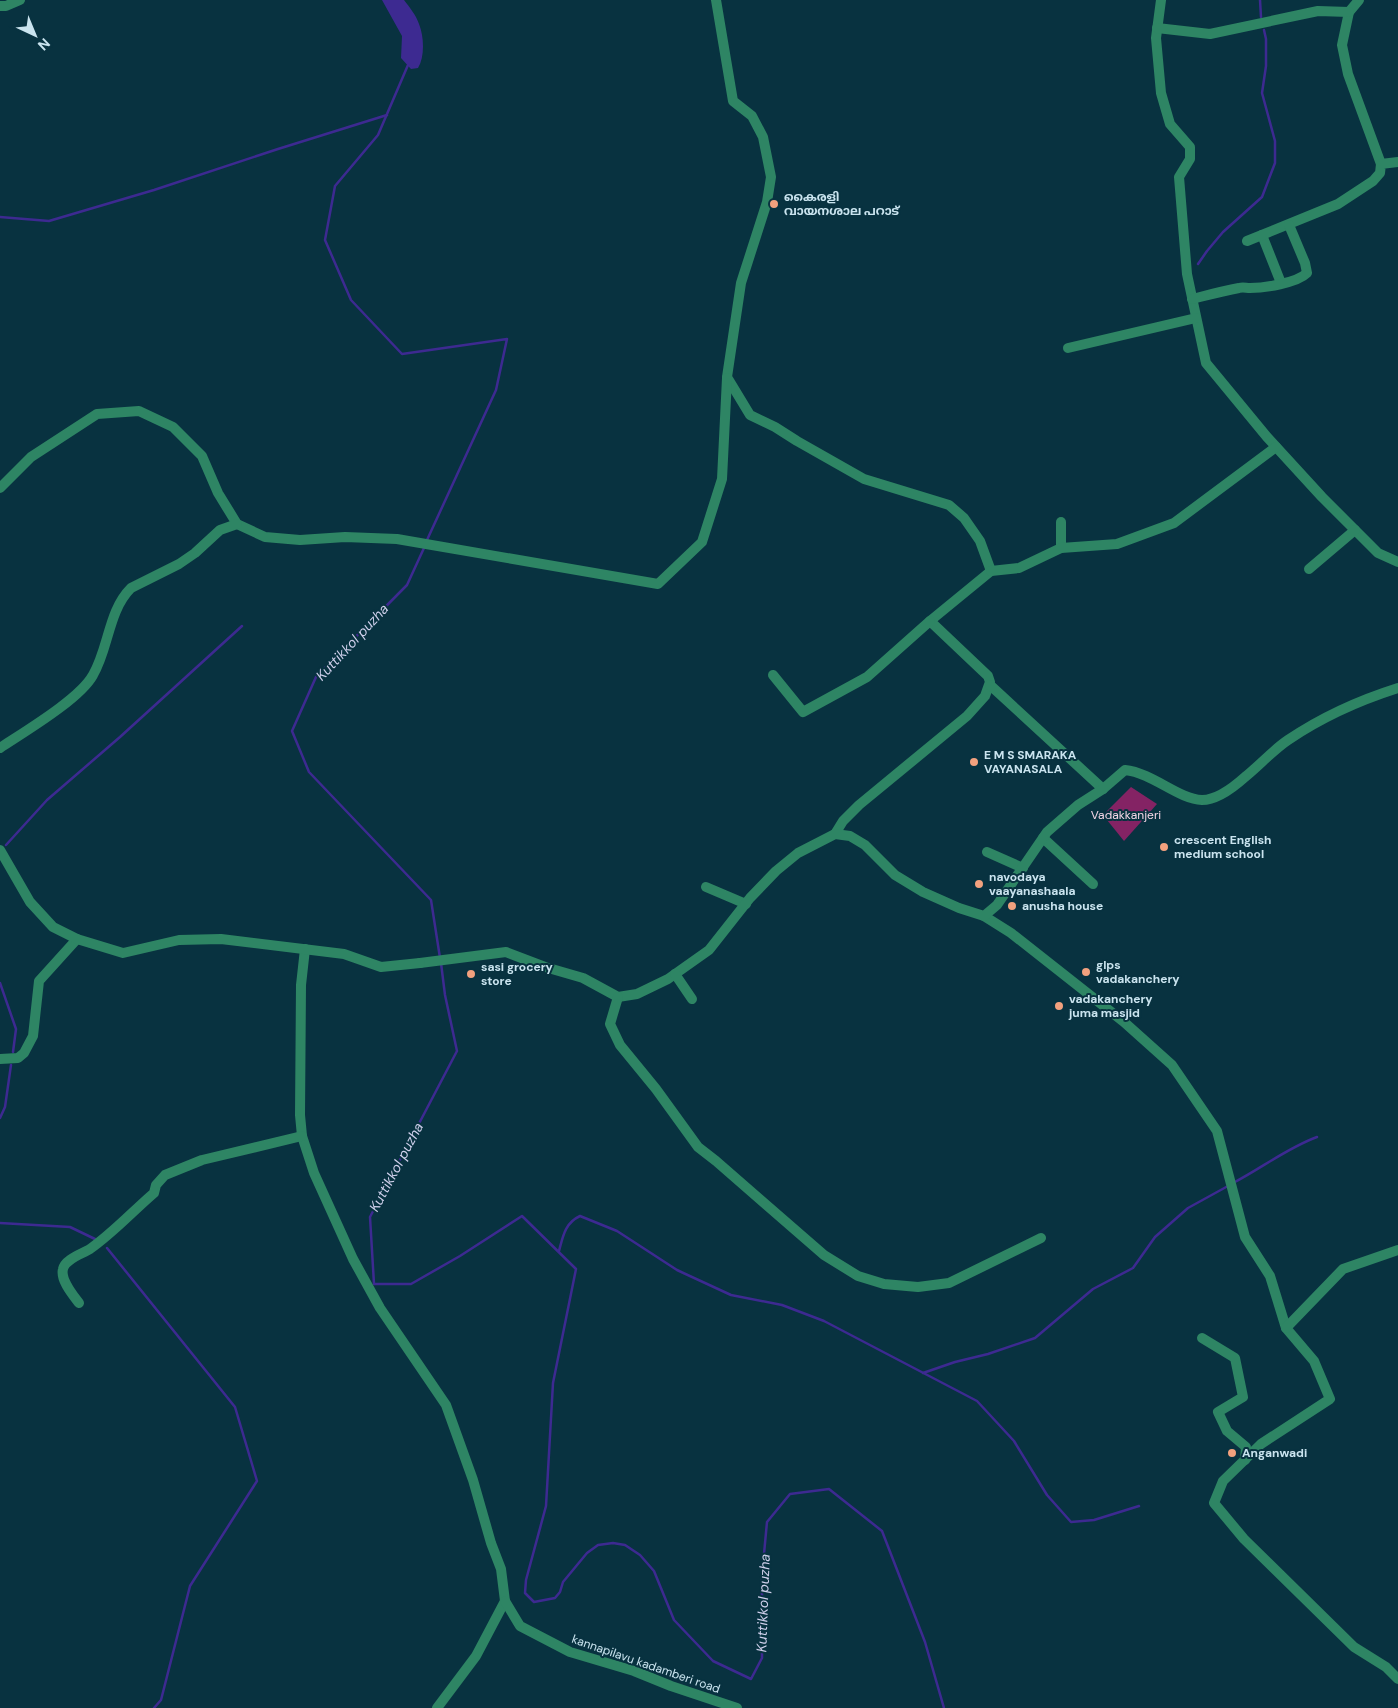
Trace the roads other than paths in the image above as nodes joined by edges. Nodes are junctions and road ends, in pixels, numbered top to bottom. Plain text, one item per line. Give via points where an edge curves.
1 (20, 0) edge
2 (716, 0) edge
3 (1161, 0) edge
4 (1359, 0) edge
5 (0, 6) edge
6 (1349, 12) junction
7 (1157, 28) junction
8 (1398, 162) edge
9 (1381, 164) junction
10 (1289, 225) junction
11 (1262, 234) junction
12 (1247, 241) dead end
13 (1282, 283) junction
14 (1192, 299) junction
15 (1196, 318) junction
16 (1068, 348) dead end
17 (727, 377) junction
18 (738, 396) junction
19 (725, 412) junction
20 (1276, 447) junction
21 (0, 488) edge
22 (1061, 522) dead end
23 (237, 524) junction
24 (1355, 530) junction
25 (1061, 548) junction
26 (1398, 562) edge
27 (1309, 569) dead end
28 (991, 571) junction
29 (930, 621) junction
30 (773, 675) dead end
31 (990, 685) junction
32 (1398, 688) edge
33 (0, 748) edge
34 (1103, 789) junction
35 (835, 834) junction
36 (1043, 838) junction
37 (0, 850) edge
38 (987, 852) dead end
39 (1023, 868) junction
40 (1093, 884) dead end
41 (706, 887) dead end
42 (746, 904) junction
43 (984, 916) junction
44 (77, 940) junction
45 (305, 949) junction
46 (675, 974) junction
47 (618, 997) junction
48 (692, 999) dead end
49 (0, 1060) edge
50 (302, 1136) junction
51 (1041, 1238) dead end
52 (1398, 1250) edge
53 (80, 1303) dead end
54 (1286, 1328) junction
55 (1202, 1338) dead end
56 (1245, 1460) junction
57 (505, 1601) junction
58 (1398, 1679) edge
59 (437, 1708) edge
60 (737, 1708) edge

1 - 5 street
2 - 17 street via 733,101 752,116 763,137 772,176 741,283
3 - 7 street
4 - 6 street
6 - 7 street via 1318,12 1210,34
6 - 9 street via 1342,45 1348,74
7 - 14 street via 1161,93 1170,124 1190,147 1190,159 1179,177
8 - 9 street
9 - 10 street via 1380,174 1373,181 1338,204
10 - 11 street
10 - 13 street via 1307,274
11 - 12 street
11 - 13 street
13 - 14 street
14 - 15 street
15 - 16 street
15 - 20 street via 1206,363
17 - 18 street
17 - 19 street
18 - 19 street
18 - 28 street via 750,415 864,479 949,505 964,518 980,541
19 - 23 street via 722,479 702,542 658,584 397,539 265,537
20 - 24 street
20 - 25 street via 1174,523 1117,544
21 - 23 street via 31,457 97,414 139,411 173,427 202,456 218,493
22 - 25 street
23 - 33 street via 220,530 179,564 131,588 125,594 92,677 70,700
24 - 26 street via 1378,553
24 - 27 street
25 - 28 street via 1019,568
28 - 29 street
29 - 30 street via 867,677 804,712
29 - 31 street via 988,676
31 - 34 street
31 - 35 street via 985,696 967,716 859,805
32 - 34 street via 1366,698 1288,740 1227,792 1203,800 1181,794 1135,771 1125,770
34 - 36 street via 1078,805
35 - 42 street via 798,853 776,871
35 - 43 street via 850,836 865,845 894,875 923,892
36 - 39 street
36 - 40 street
37 - 44 street via 30,902 53,926
38 - 39 street
39 - 43 street via 998,905
41 - 42 street
42 - 46 street via 709,950
43 - 54 street via 1011,933 1124,1022 1172,1065 1217,1131 1245,1238 1270,1276
44 - 45 street via 123,953 179,940 221,939
44 - 49 street via 39,981 33,1036 24,1053 18,1058
45 - 47 street via 344,954 381,967 506,952 583,978
45 - 50 street via 301,985
46 - 47 street via 637,994
46 - 48 street
47 - 51 street via 610,1024 620,1044 698,1147 824,1255 858,1276 884,1284 918,1287 949,1283
50 - 53 street via 202,1160 165,1175 154,1193 90,1249 64,1266 65,1279
50 - 57 street via 314,1173 353,1260 380,1308 446,1405 501,1569
52 - 54 street via 1344,1269
54 - 56 street via 1314,1361 1330,1398 1261,1444
55 - 56 street via 1234,1358 1243,1397 1218,1412 1227,1431 1246,1447
56 - 58 street via 1223,1482 1214,1503 1244,1539 1354,1648 1386,1666
57 - 59 street via 476,1656
57 - 60 street, kannapilavu kadamberi road via 520,1626 570,1652

